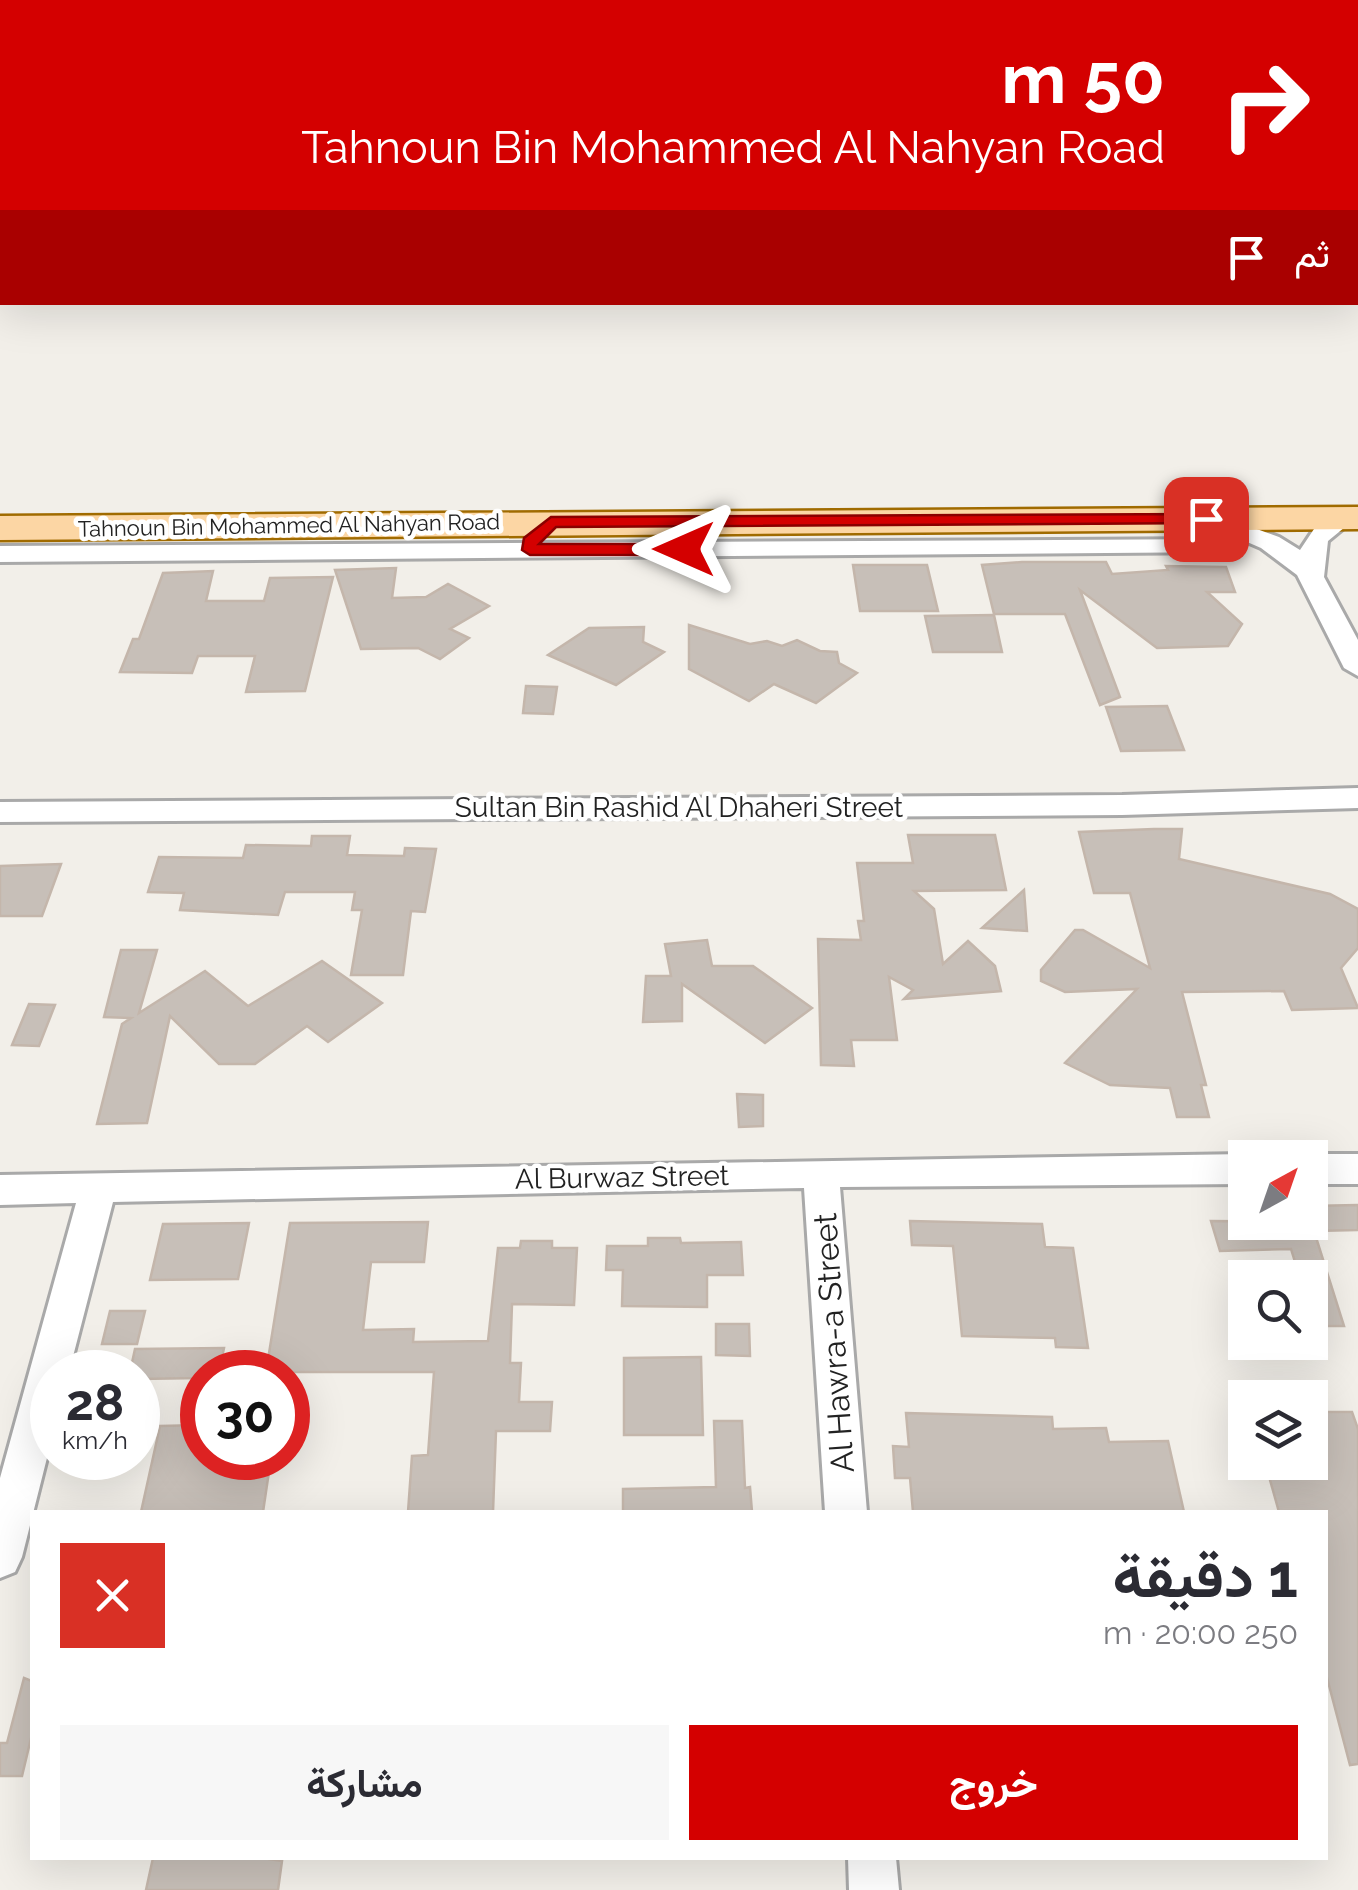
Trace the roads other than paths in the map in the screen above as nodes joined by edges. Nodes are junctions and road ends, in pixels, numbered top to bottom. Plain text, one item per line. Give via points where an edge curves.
1 (596, 495) junction
2 (0, 499) edge
3 (1353, 509) edge
4 (290, 526) junction
5 (0, 528) edge
6 (1213, 533) junction
7 (523, 536) junction
8 (0, 554) edge
9 (1312, 575) junction
10 (1358, 668) edge
11 (1358, 798) edge
12 (0, 812) edge
13 (1358, 1168) edge
14 (1328, 1169) edge
15 (1228, 1170) edge
16 (821, 1173) junction
17 (98, 1189) junction
18 (0, 1190) edge
19 (846, 1510) edge
20 (0, 1557) edge
21 (872, 1860) edge
22 (874, 1890) edge

1 - 2 main road, Tahnoun Bin Mohammed Al Nahyan Road
1 - 3 main road, Tahnoun Bin Mohammed Al Nahyan Road
1 - 4 main road via 524,505 318,509
3 - 6 main road, Tahnoun Bin Mohammed Al Nahyan Road
3 - 9 street via 1314,541
4 - 5 main road, Tahnoun Bin Mohammed Al Nahyan Road
4 - 7 main road, Tahnoun Bin Mohammed Al Nahyan Road
6 - 7 main road, Tahnoun Bin Mohammed Al Nahyan Road
6 - 9 street via 1277,543
7 - 8 street
9 - 10 street
11 - 12 street, Sultan Bin Rashid Al Dhaheri Street
13 - 14 street
15 - 16 street, Al Burwaz Street
16 - 17 street, Al Burwaz Street
16 - 19 street, Al Hawra-a Street
17 - 18 street, Al Burwaz Street
17 - 20 street
21 - 22 street

